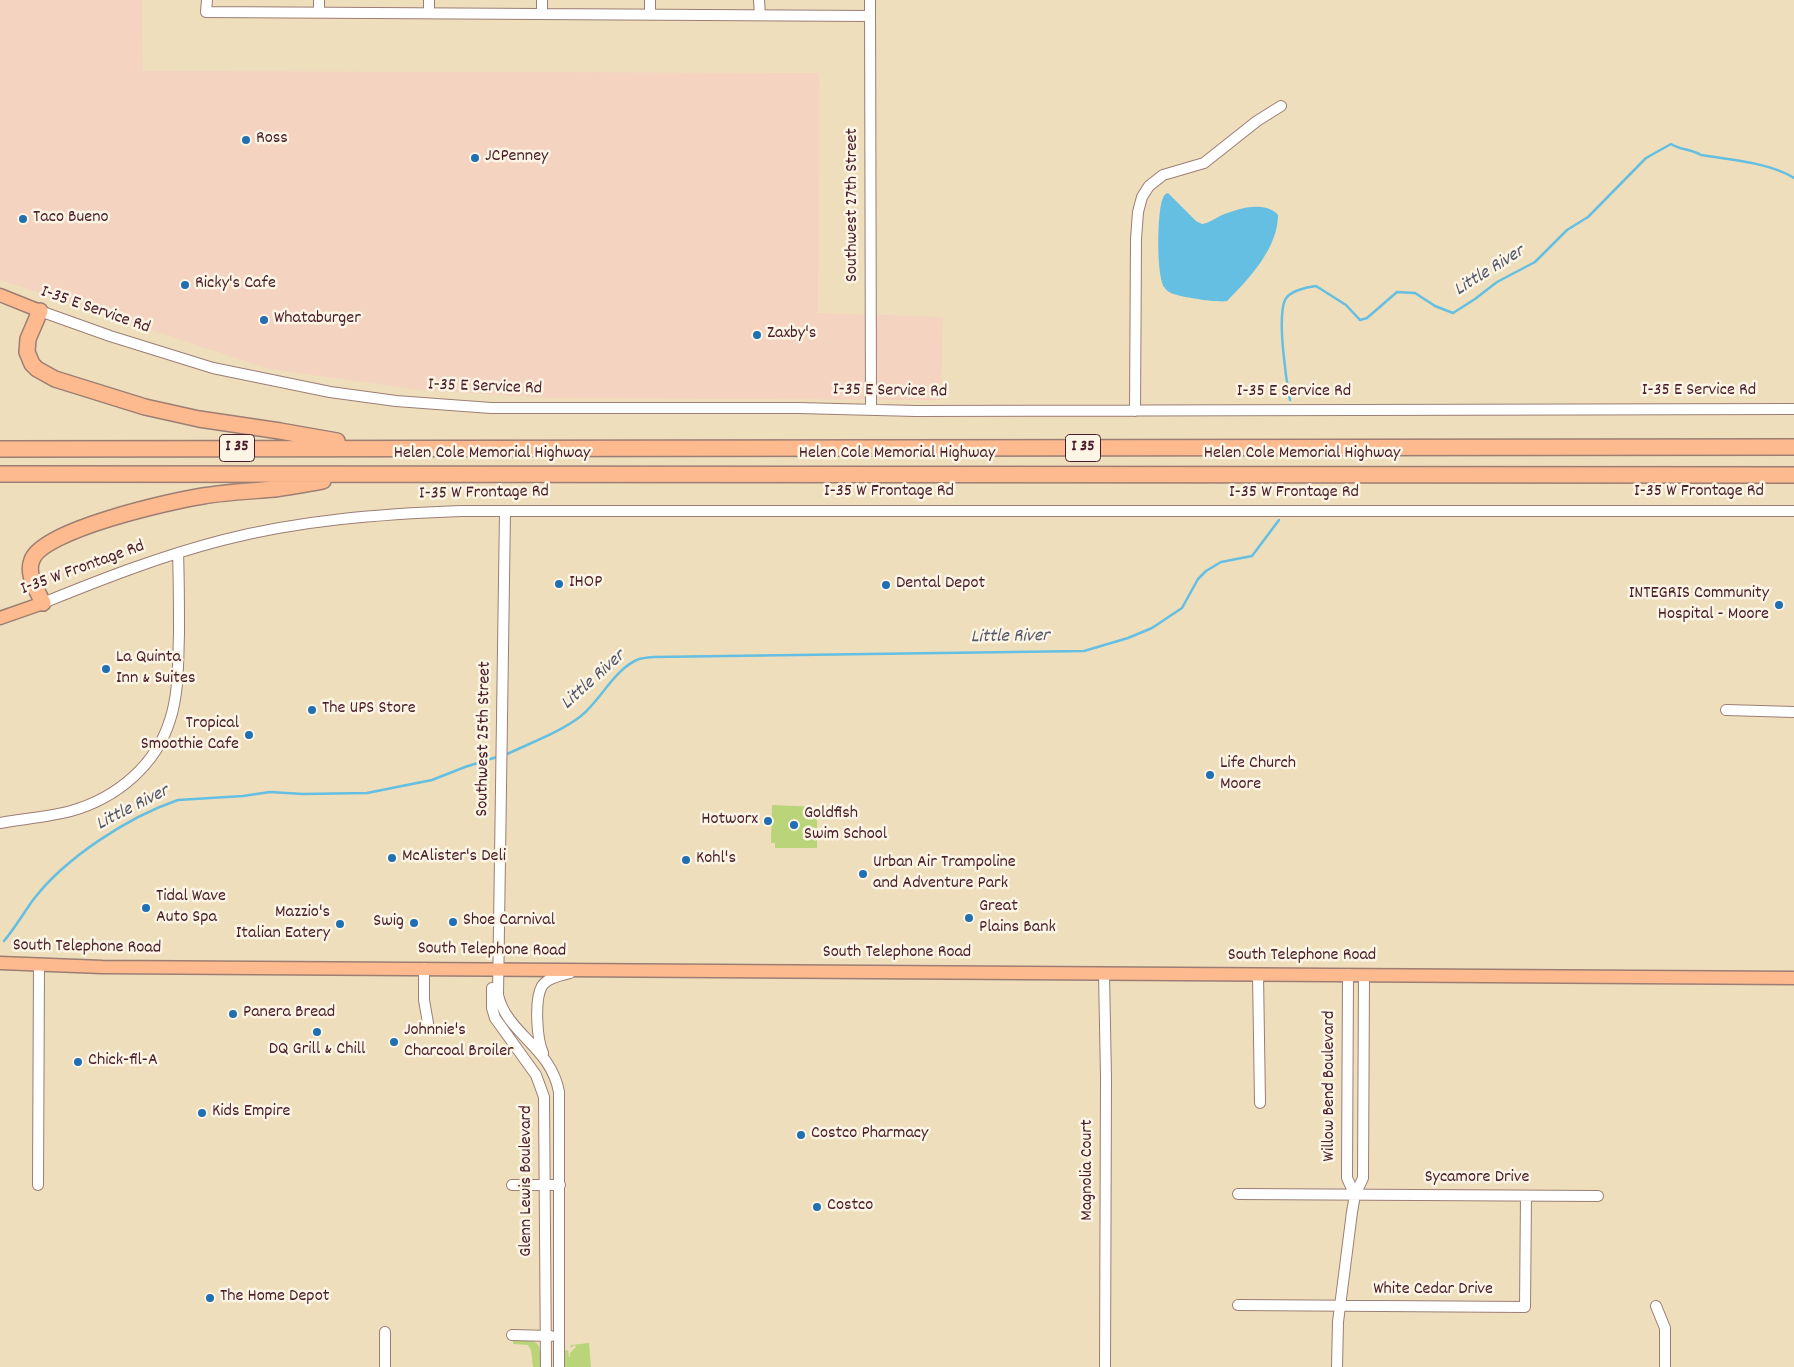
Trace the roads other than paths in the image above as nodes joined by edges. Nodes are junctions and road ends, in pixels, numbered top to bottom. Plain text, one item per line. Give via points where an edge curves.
1 (206, 0) edge
2 (318, 0) edge
3 (429, 0) edge
4 (542, 0) edge
5 (650, 0) edge
6 (759, 0) edge
7 (870, 0) edge
8 (318, 12) junction
9 (429, 13) junction
10 (542, 14) junction
11 (650, 14) junction
12 (760, 15) junction
13 (870, 16) junction
14 (1282, 106) dead end
15 (0, 295) edge
16 (40, 311) junction
17 (1794, 409) edge
18 (871, 410) junction
19 (1135, 410) junction
20 (1794, 447) edge
21 (0, 448) edge
22 (372, 448) junction
23 (0, 474) edge
24 (373, 474) junction
25 (1794, 475) edge
26 (505, 511) junction
27 (1794, 511) edge
28 (178, 553) junction
29 (43, 603) junction
30 (0, 618) edge
31 (1726, 710) dead end
32 (1794, 712) edge
33 (0, 823) edge
34 (0, 963) edge
35 (39, 964) junction
36 (424, 968) junction
37 (499, 968) junction
38 (580, 970) junction
39 (1104, 973) junction
40 (1258, 974) junction
41 (1348, 974) junction
42 (1364, 975) junction
43 (1794, 978) edge
44 (428, 1023) dead end
45 (546, 1059) junction
46 (1260, 1103) dead end
47 (38, 1185) dead end
48 (512, 1185) dead end
49 (544, 1185) junction
50 (560, 1185) junction
51 (1238, 1194) dead end
52 (1355, 1195) junction
53 (1526, 1196) junction
54 (1598, 1196) dead end
55 (1238, 1305) dead end
56 (1340, 1306) junction
57 (1656, 1306) dead end
58 (385, 1332) dead end
59 (512, 1335) dead end
60 (545, 1336) junction
61 (559, 1336) junction
62 (385, 1367) edge
63 (546, 1367) edge
64 (559, 1367) edge
65 (1105, 1367) edge
66 (1337, 1367) edge
67 (1665, 1367) edge

1 - 8 street via 206,12
2 - 8 street
3 - 9 street
4 - 10 street
5 - 11 street
6 - 12 street
7 - 13 street, Southwest 27th Street
8 - 9 street
9 - 10 street
10 - 11 street
11 - 12 street
12 - 13 street
13 - 18 street, Southwest 27th Street
14 - 19 street via 1204,163 1163,175 1149,186 1142,197 1136,239
15 - 16 main road, I-35 E Service Rd
16 - 18 street, I-35 E Service Rd via 213,368 297,386 396,401 490,408
16 - 22 highway via 28,340 27,352 37,369 55,379 145,407 199,419
17 - 19 street, I-35 E Service Rd
18 - 19 street, I-35 E Service Rd
20 - 22 highway, Helen Cole Memorial Highway / I 35
21 - 22 highway, Helen Cole Memorial Highway / I 35
23 - 24 highway, Helen Cole Memorial Highway / I 35
24 - 25 highway, Helen Cole Memorial Highway / I 35
24 - 29 highway via 203,496 127,513 60,537 40,548 31,562 32,577
26 - 27 street, I-35 W Frontage Rd
26 - 28 street, I-35 W Frontage Rd via 414,512 336,519 283,527
26 - 37 street, Southwest 25th Street
28 - 29 street, I-35 W Frontage Rd
28 - 33 street via 176,680 171,718 159,747 130,781 98,800 72,811
29 - 30 main road, I-35 W Frontage Rd
31 - 32 street
34 - 35 main road, South Telephone Road
35 - 36 main road, South Telephone Road
35 - 47 street
36 - 37 main road, South Telephone Road
36 - 44 street
37 - 38 main road, South Telephone Road
37 - 45 street, Glenn Lewis Boulevard via 498,995 505,1013
37 - 49 street, Glenn Lewis Boulevard via 492,984 495,1018 536,1075 544,1097
38 - 39 main road, South Telephone Road
38 - 45 street, Glenn Lewis Boulevard via 542,985 538,999 538,1026 540,1045
39 - 40 main road, South Telephone Road
39 - 65 street, Magnolia Court
40 - 41 main road, South Telephone Road
40 - 46 street
41 - 42 main road, South Telephone Road
41 - 52 street, Willow Bend Boulevard via 1347,1178
42 - 43 main road, South Telephone Road
42 - 52 street, Willow Bend Boulevard via 1363,1178
45 - 50 street, Glenn Lewis Boulevard via 560,1092
48 - 49 street
49 - 50 street
49 - 60 street, Glenn Lewis Boulevard
50 - 61 street, Glenn Lewis Boulevard
51 - 52 street, Sycamore Drive
52 - 53 street, Sycamore Drive
52 - 56 street, Willow Bend Boulevard
53 - 54 street, Sycamore Drive
53 - 56 street, White Cedar Drive via 1525,1307
55 - 56 street, White Cedar Drive
56 - 66 street, Willow Bend Boulevard
57 - 67 street via 1665,1328
58 - 62 street
59 - 60 street
60 - 61 street
60 - 63 street, Glenn Lewis Boulevard
61 - 64 street, Glenn Lewis Boulevard

